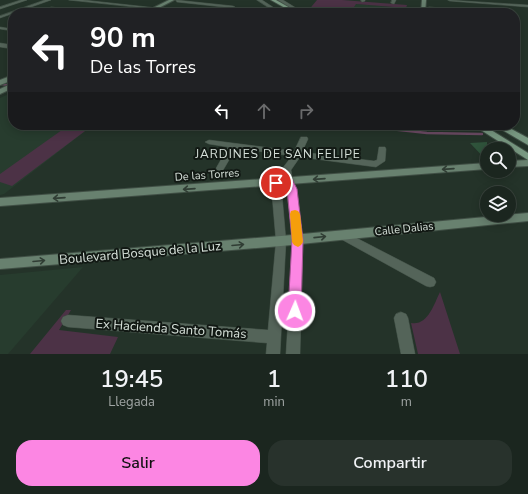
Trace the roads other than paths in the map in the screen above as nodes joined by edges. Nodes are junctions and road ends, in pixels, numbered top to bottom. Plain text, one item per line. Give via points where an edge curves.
1 (25, 0) edge
2 (50, 0) edge
3 (72, 0) edge
4 (165, 0) edge
5 (175, 0) edge
6 (259, 0) edge
7 (267, 0) edge
8 (273, 0) edge
9 (280, 0) edge
10 (450, 0) edge
11 (424, 1) edge
12 (491, 2) edge
13 (238, 3) dead end
14 (233, 6) junction
15 (454, 6) dead end
16 (528, 6) edge
17 (0, 8) edge
18 (27, 8) edge
19 (51, 8) edge
20 (132, 8) edge
21 (160, 8) edge
22 (163, 8) edge
23 (230, 8) edge
24 (272, 8) edge
25 (281, 8) edge
26 (287, 8) edge
27 (294, 8) edge
28 (430, 8) edge
29 (481, 8) edge
30 (0, 15) edge
31 (6, 15) edge
32 (485, 130) edge
33 (507, 130) edge
34 (304, 139) dead end
35 (209, 142) dead end
36 (528, 142) edge
37 (233, 146) junction
38 (382, 149) dead end
39 (298, 155) junction
40 (528, 157) edge
41 (528, 163) edge
42 (516, 164) edge
43 (480, 166) edge
44 (218, 172) dead end
45 (289, 176) junction
46 (276, 183) junction
47 (0, 202) edge
48 (528, 217) edge
49 (343, 235) junction
50 (298, 240) junction
51 (281, 241) junction
52 (0, 264) edge
53 (430, 282) dead end
54 (401, 318) dead end
55 (68, 321) dead end
56 (274, 337) junction
57 (273, 354) edge
58 (293, 354) edge
59 (408, 354) edge

1 - 17 street
2 - 18 street
3 - 19 street
3 - 20 street
4 - 5 street
5 - 14 street
5 - 21 main road
5 - 22 main road
6 - 24 street
7 - 25 main road
8 - 26 main road
9 - 27 street
10 - 12 street
11 - 28 main road via 430,2
12 - 16 street
13 - 14 street
14 - 23 street
15 - 29 street
30 - 31 street
32 - 40 main road
33 - 36 main road
34 - 39 street
35 - 37 street
37 - 39 street
37 - 44 street
38 - 39 street via 381,161 376,164
39 - 45 street
41 - 42 main road
43 -> 45 main road, De las Torres
45 - 46 main road, De las Torres
45 - 50 street
46 -> 47 main road, De las Torres
46 - 51 street
48 - 49 main road, Calle Dalias
50 -> 49 main road, Calle Dalias
49 - 53 street
50 - 51 main road, Calle Dalias
50 - 58 street
52 -> 51 main road, Boulevard Bosque de la Luz
51 - 56 street
54 - 59 street
55 - 56 street, Ex Hacienda Santo Tomás
56 - 57 street

